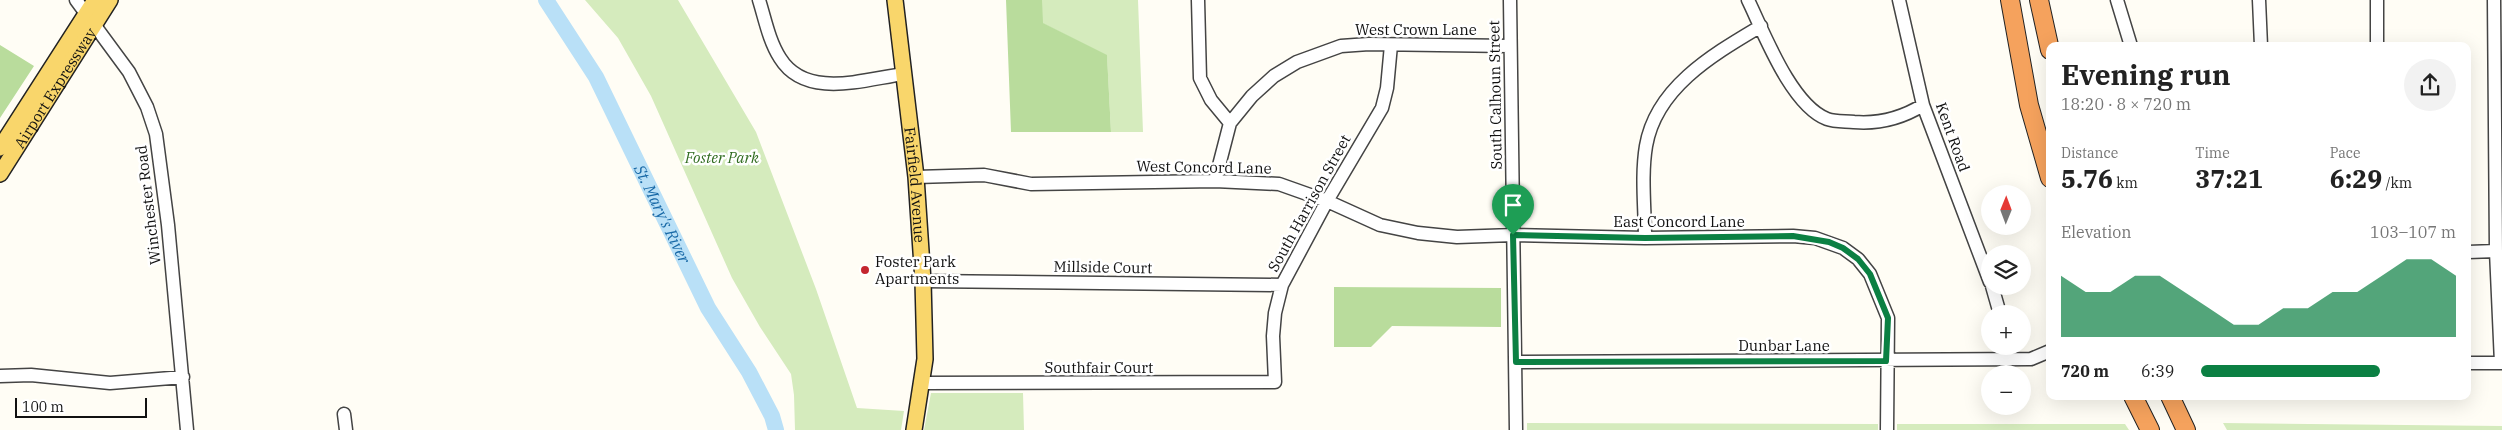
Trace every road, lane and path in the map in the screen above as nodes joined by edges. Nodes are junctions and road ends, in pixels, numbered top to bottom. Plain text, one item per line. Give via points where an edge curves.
1 (76, 0) edge
2 (95, 0) edge
3 (110, 0) edge
4 (759, 0) edge
5 (895, 0) edge
6 (1198, 0) edge
7 (1510, 0) edge
8 (1748, 0) edge
9 (1899, 0) edge
10 (2010, 0) edge
11 (2039, 0) edge
12 (2117, 0) edge
13 (2259, 0) edge
14 (2377, 0) edge
15 (2494, 0) edge
16 (91, 18) junction
17 (1761, 26) junction
18 (2048, 42) edge
19 (2130, 42) edge
20 (2262, 42) edge
21 (2377, 42) edge
22 (1391, 45) junction
23 (1510, 46) junction
24 (904, 74) junction
25 (1923, 106) junction
26 (1230, 123) junction
27 (0, 148) edge
28 (2046, 164) edge
29 (0, 174) edge
30 (916, 177) junction
31 (1215, 181) junction
32 (1327, 201) junction
33 (1513, 235) junction
34 (1645, 238) junction
35 (2471, 252) edge
36 (2496, 252) junction
37 (1981, 258) edge
38 (923, 281) junction
39 (1282, 285) junction
40 (2046, 352) edge
41 (1981, 354) edge
42 (2020, 355) edge
43 (1886, 361) junction
44 (1516, 362) junction
45 (2471, 363) edge
46 (2502, 363) edge
47 (0, 376) edge
48 (183, 377) junction
49 (1275, 382) joint
50 (922, 384) junction
51 (2135, 400) edge
52 (2172, 400) edge
53 (344, 414) dead end
54 (187, 430) edge
55 (346, 430) edge
56 (914, 430) edge
57 (1516, 430) edge
58 (1887, 430) edge
59 (2150, 430) edge
60 (2186, 430) edge

1 - 16 street, Winchester Road
2 - 16 main road, Airport Expressway
3 - 16 main road, Airport Expressway
4 - 24 street via 775,49 790,70 801,78 830,84
5 - 24 main road, Fairfield Avenue
6 - 26 street via 1200,78 1211,100
7 - 23 street, South Calhoun Street
8 - 17 street
9 - 25 street, Kent Road
10 - 28 highway via 2029,105
11 - 18 highway
12 - 19 street
13 - 20 street
14 - 21 street
15 - 36 street
16 - 27 main road, Airport Expressway
16 - 29 main road, Airport Expressway
16 - 48 street, Winchester Road via 128,72 147,106 156,134
17 - 25 street via 1806,105 1828,119 1872,124
17 - 34 street via 1715,54 1690,74 1662,107 1646,146
22 - 23 street, West Crown Lane
22 - 26 street, West Crown Lane via 1341,46 1297,62 1274,76 1252,96
22 - 32 street, South Harrison Street via 1382,108
23 - 33 street, South Calhoun Street
24 - 30 main road, Fairfield Avenue
25 - 37 street, Kent Road
26 - 31 street, West Crown Lane
30 - 31 street, West Concord Lane via 984,175 1030,184
30 - 38 main road, Fairfield Avenue
31 - 32 street, West Concord Lane via 1279,184
32 - 33 street, West Concord Lane via 1380,224 1418,233 1457,237
32 - 39 street, South Harrison Street
33 - 34 street, East Concord Lane
33 - 44 street, South Calhoun Street
34 - 43 street, East Concord Lane via 1793,236 1815,238 1843,248 1870,274 1888,318
35 - 36 street
36 - 46 street
38 - 39 street, Millside Court
38 - 50 main road, Fairfield Avenue via 925,359
39 - 49 street, South Harrison Street via 1273,336
40 - 42 street, Dunbar Lane via 2031,358
41 - 43 street, Dunbar Lane
43 - 44 street, Dunbar Lane
43 - 58 street
44 - 57 street, South Calhoun Street
45 - 46 street
47 - 48 street via 31,374 110,383
48 - 54 street, Winchester Road
49 - 50 street, Southfair Court
50 - 56 main road, Fairfield Avenue
51 - 59 highway
52 - 60 highway
53 - 55 street

